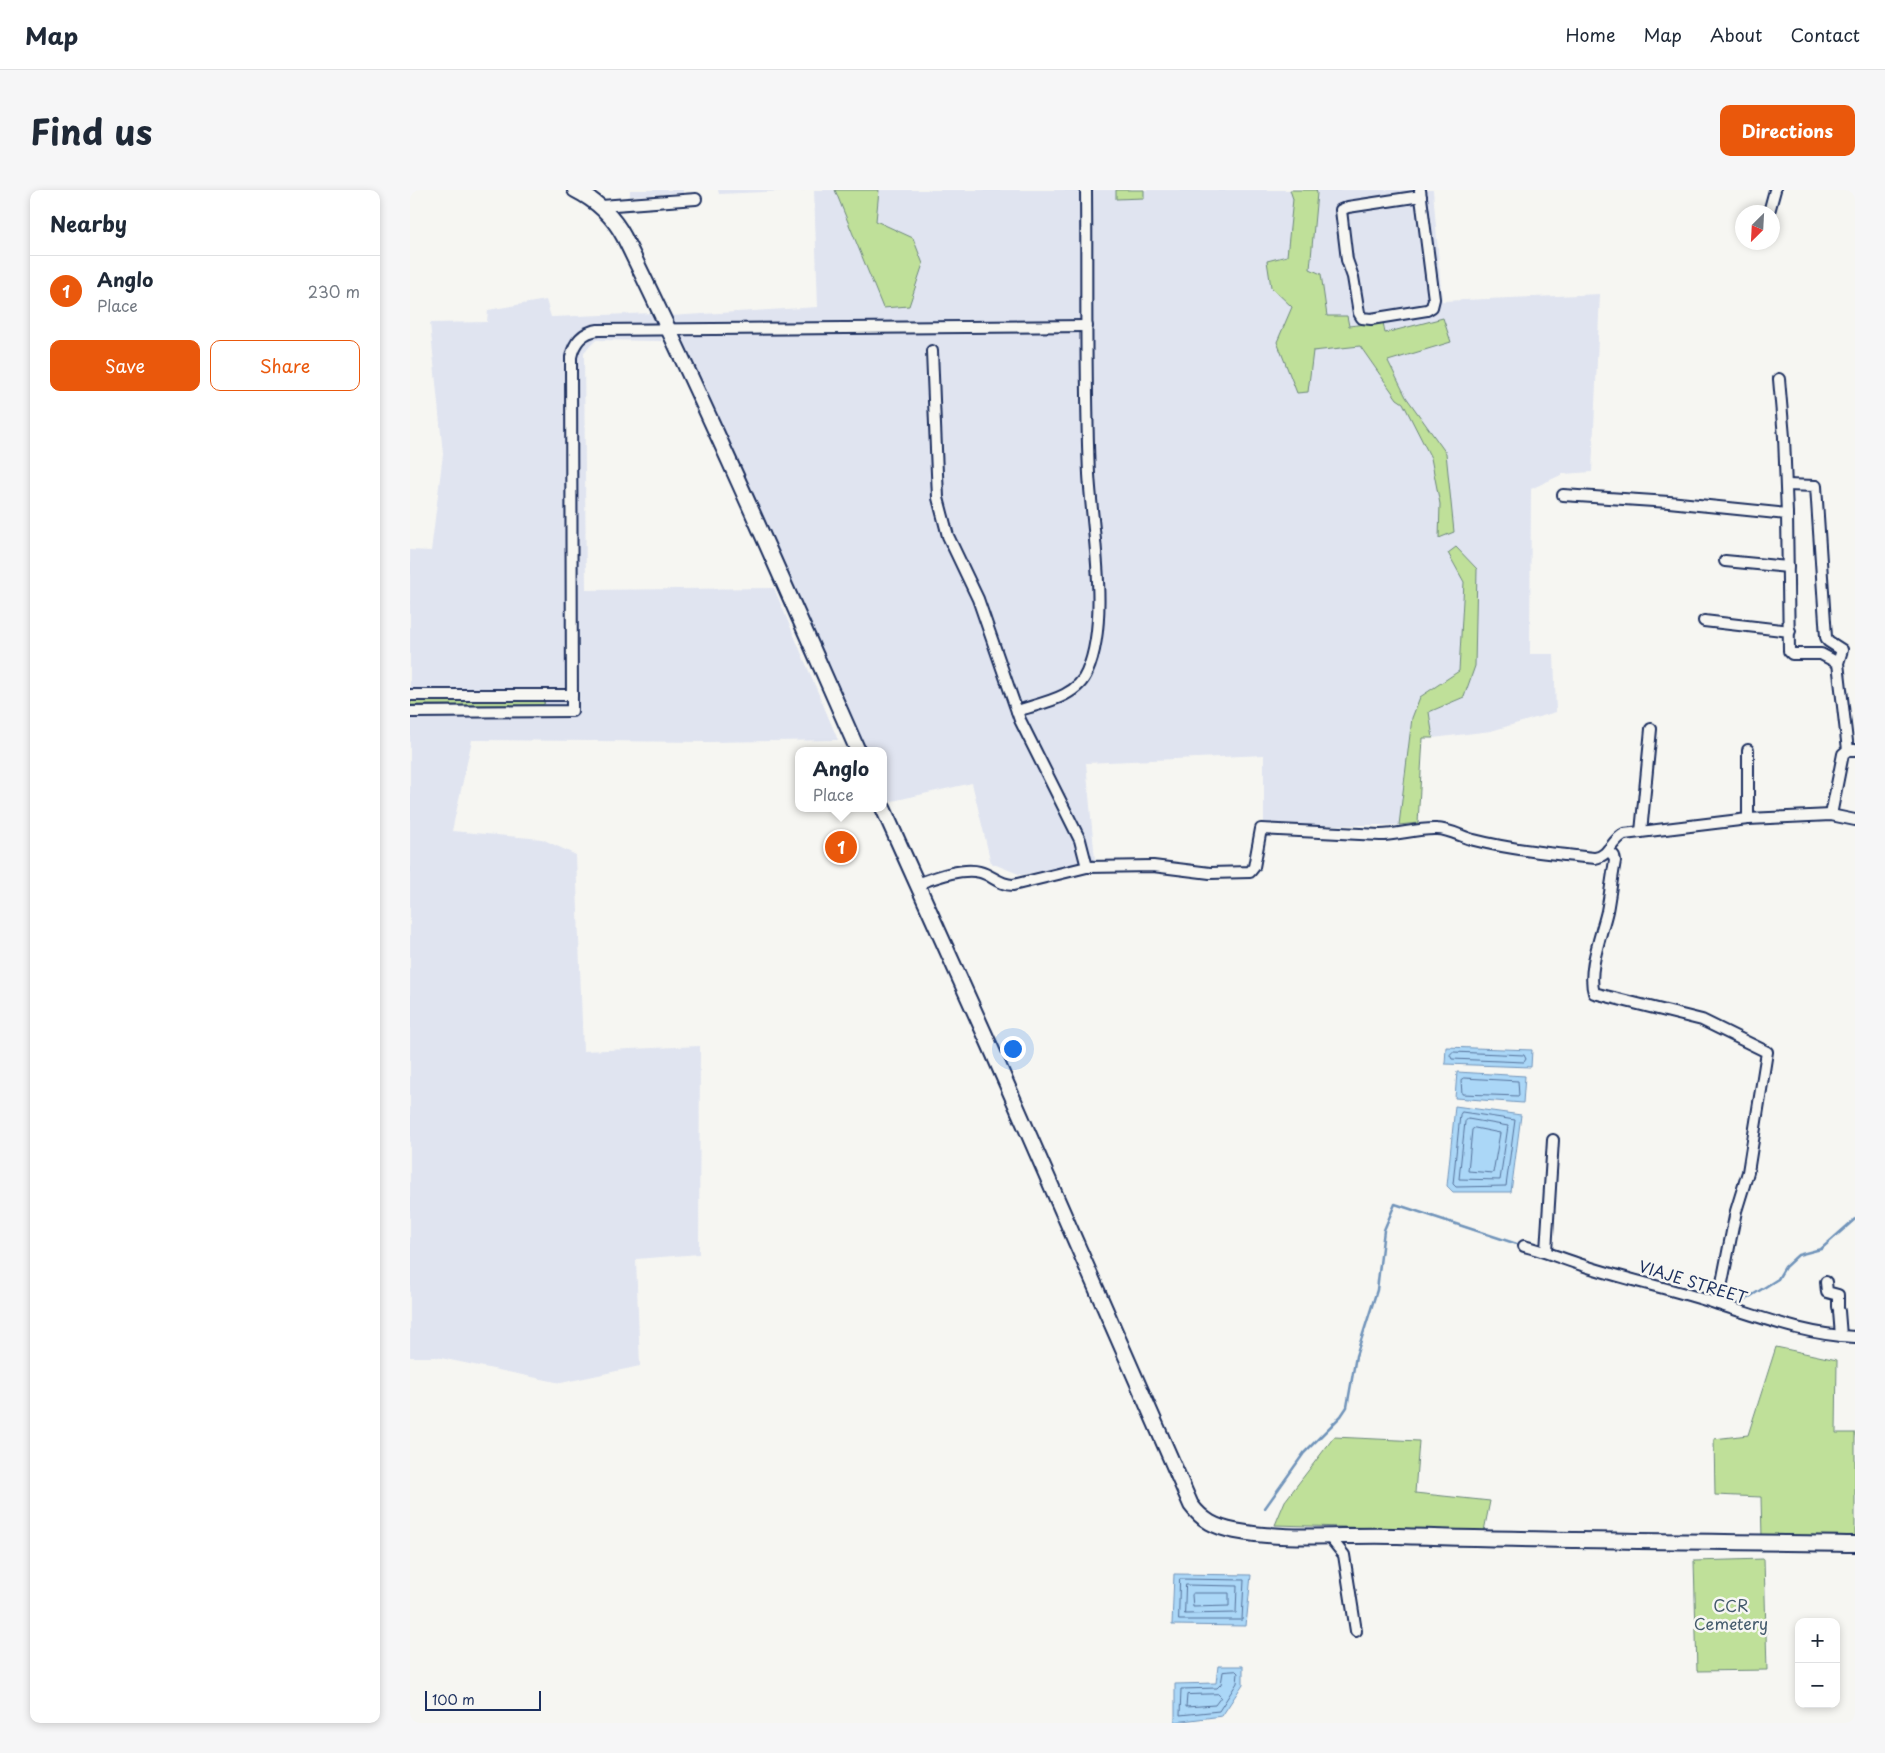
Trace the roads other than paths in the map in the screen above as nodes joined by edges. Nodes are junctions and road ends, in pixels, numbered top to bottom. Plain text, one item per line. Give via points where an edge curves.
1 (576, 190) edge
2 (1086, 190) edge
3 (1775, 190) edge
4 (1421, 193) edge
5 (690, 196) edge
6 (1771, 205) edge
7 (601, 206) junction
8 (1087, 326) junction
9 (670, 329) junction
10 (932, 351) dead end
11 (1779, 378) dead end
12 (1786, 484) junction
13 (1563, 495) dead end
14 (1787, 514) junction
15 (1725, 561) dead end
16 (1788, 567) junction
17 (1704, 621) dead end
18 (1790, 631) junction
19 (1838, 663) junction
20 (572, 695) junction
21 (410, 696) edge
22 (1017, 711) junction
23 (410, 712) edge
24 (1651, 729) dead end
25 (856, 747) edge
26 (1748, 750) dead end
27 (1851, 750) edge
28 (885, 812) edge
29 (1831, 815) junction
30 (1748, 819) junction
31 (1855, 820) edge
32 (1641, 832) junction
33 (1608, 850) junction
34 (1087, 867) junction
35 (917, 884) junction
36 (1553, 1140) dead end
37 (1524, 1246) dead end
38 (1546, 1251) junction
39 (1826, 1282) dead end
40 (1718, 1304) junction
41 (1841, 1336) junction
42 (1855, 1337) edge
43 (1328, 1535) junction
44 (1855, 1544) edge
45 (1356, 1631) dead end

1 - 7 street
2 - 8 street
3 - 6 street
4 - 4 street via 1433,304 1426,311 1362,318 1348,262 1341,210
5 - 7 street
7 - 9 street via 618,226
8 - 9 street
8 - 22 street via 1089,473 1098,602 1093,654 1080,684 1068,693
9 - 20 street via 594,331 580,338 572,351
9 - 25 street
10 - 22 street via 938,498 942,517 978,599
11 - 12 street
12 - 14 street
12 - 19 street via 1816,486 1826,637 1842,650
13 - 14 street
14 - 16 street
15 - 16 street
16 - 18 street
17 - 18 street
18 - 19 street via 1789,651 1792,654 1822,654
19 - 27 street
20 - 21 street
20 - 23 street via 572,711
22 - 34 street via 1080,840
24 - 32 street
26 - 30 street
27 - 29 street via 1843,754
28 - 35 street
29 - 30 street
29 - 31 street
30 - 32 street
32 - 33 street via 1620,836
33 - 34 street via 1595,858 1538,852 1473,840 1439,829 1380,836 1260,828 1250,872 1210,873 1153,866
33 - 40 street via 1615,861 1595,961 1592,987 1595,994 1702,1020 1766,1052 1748,1172 1734,1218
34 - 35 street via 1013,885 972,871
35 - 43 street via 1191,1505 1210,1524 1236,1531
36 - 38 street
37 - 38 street, VIAJE STREET
38 - 40 street, VIAJE STREET via 1582,1265
39 - 41 street via 1827,1292 1838,1295
40 - 41 street, VIAJE STREET via 1771,1322
41 - 42 street, VIAJE STREET
43 - 44 street
43 - 45 street via 1344,1555

